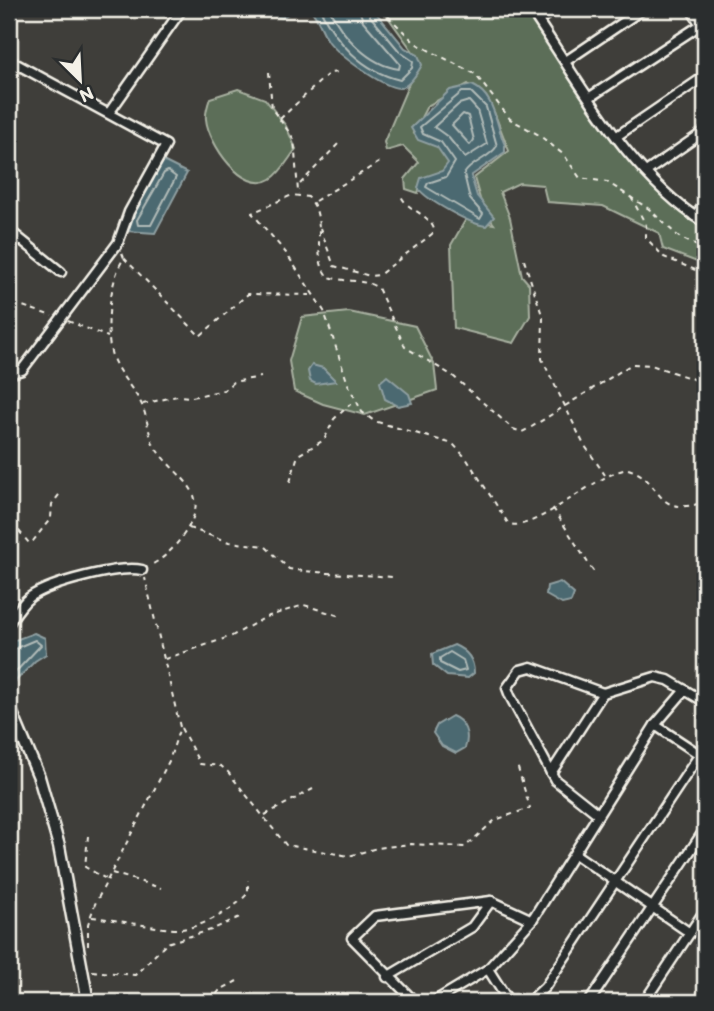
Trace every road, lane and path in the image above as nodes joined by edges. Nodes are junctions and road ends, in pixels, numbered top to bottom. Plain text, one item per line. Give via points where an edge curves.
1 (182, 9) edge
2 (381, 9) edge
3 (530, 9) edge
4 (556, 9) edge
5 (643, 9) edge
6 (692, 9) edge
7 (538, 20) junction
8 (704, 27) edge
9 (9, 60) edge
10 (566, 61) junction
11 (269, 72) dead end
12 (338, 72) dead end
13 (705, 76) edge
14 (590, 97) junction
15 (109, 113) junction
16 (280, 119) junction
17 (705, 131) edge
18 (617, 136) junction
19 (340, 142) dead end
20 (383, 160) dead end
21 (646, 172) junction
22 (299, 185) junction
23 (297, 194) junction
24 (401, 196) dead end
25 (631, 196) junction
26 (313, 202) junction
27 (705, 205) edge
28 (694, 216) junction
29 (705, 223) edge
30 (319, 227) junction
31 (9, 230) edge
32 (118, 243) junction
33 (705, 250) edge
34 (124, 258) junction
35 (524, 260) dead end
36 (61, 272) dead end
37 (705, 274) edge
38 (311, 295) junction
39 (9, 374) edge
40 (261, 377) dead end
41 (705, 383) edge
42 (355, 400) junction
43 (142, 405) junction
44 (566, 406) junction
45 (605, 476) junction
46 (290, 482) dead end
47 (62, 491) dead end
48 (705, 502) edge
49 (554, 508) junction
50 (188, 528) junction
51 (9, 533) edge
52 (142, 570) junction
53 (595, 574) dead end
54 (393, 577) dead end
55 (340, 616) dead end
56 (9, 623) edge
57 (163, 659) junction
58 (685, 690) junction
59 (603, 693) junction
60 (705, 702) edge
61 (9, 706) edge
62 (655, 725) junction
63 (180, 727) junction
64 (703, 756) edge
65 (517, 765) dead end
66 (551, 773) junction
67 (313, 789) dead end
68 (597, 814) junction
69 (264, 816) junction
70 (705, 829) edge
71 (88, 836) dead end
72 (575, 854) junction
73 (111, 873) junction
74 (108, 880) junction
75 (248, 880) dead end
76 (615, 881) junction
77 (161, 888) dead end
78 (491, 901) junction
79 (652, 907) junction
80 (705, 910) edge
81 (91, 916) junction
82 (242, 916) dead end
83 (532, 920) junction
84 (690, 933) junction
85 (88, 950) dead end
86 (90, 961) dead end
87 (488, 969) junction
88 (91, 971) junction
89 (387, 977) junction
90 (237, 981) dead end
91 (93, 982) dead end
92 (88, 1002) edge
93 (210, 1002) edge
94 (415, 1002) edge
95 (433, 1002) edge
96 (509, 1002) edge
97 (529, 1002) edge
98 (589, 1002) edge
99 (645, 1002) edge

1 - 15 street
2 - 25 path via 415,43 480,78 510,119 564,155 580,178 607,182
3 - 7 street
4 - 7 street
5 - 10 street
6 - 8 street
7 - 10 street
8 - 14 street
9 - 15 street
10 - 14 street
11 - 16 path via 272,109
12 - 16 path via 330,73
13 - 18 street
14 - 18 street
15 - 32 street via 166,145 129,212
16 - 22 path via 294,139
17 - 21 street
18 - 21 street
19 - 22 path
20 - 26 path
21 - 28 street
22 - 23 path
23 - 26 path
23 - 38 path via 253,213
24 - 30 path via 434,229 379,275 334,266
25 - 33 path via 680,237
25 - 37 path via 646,225 646,238 657,250 671,261
26 - 30 path
27 - 28 street
28 - 29 street
30 - 44 path via 321,265 327,276 378,288 405,347 453,376 506,426 526,430
31 - 36 street
32 - 34 path
32 - 39 street via 22,370
34 - 38 path via 200,336 252,293
34 - 43 path via 113,281 111,352
35 - 44 path via 543,317 542,359
38 - 42 path via 330,324
40 - 43 path via 233,382 224,390
41 - 44 path via 638,363
42 - 46 path via 334,419 324,440 298,455
42 - 49 path via 374,421 453,444 508,523 525,526
43 - 50 path via 156,449 197,502
44 - 45 path
45 - 48 path via 632,470 676,507
45 - 49 path
47 - 51 path via 52,504 51,518 33,541 29,543 19,531
49 - 53 path
50 - 52 path via 163,558
50 - 54 path via 229,542 265,546 289,569
52 - 56 street via 122,568 40,592 23,603
52 - 57 path
55 - 57 path via 304,605
57 - 63 path
58 - 59 street via 655,677
58 - 60 street
58 - 62 street
59 - 66 street
59 - 66 street via 531,667 520,670 507,688
61 - 92 street via 39,777 59,846
62 - 64 street
62 - 68 street
63 - 69 path via 200,764 221,766
63 - 73 path via 169,761
64 - 76 street
65 - 69 path via 530,808 495,820 465,847 411,844 349,856 295,848 280,841
66 - 68 street
67 - 69 path
68 - 72 street
70 - 79 street
71 - 74 path via 85,867
72 - 76 street
72 - 83 street
73 - 74 path
73 - 77 path
74 - 81 path
75 - 81 path via 248,893 238,902 181,929
76 - 79 street
76 - 97 street via 545,987
78 - 83 street
78 - 89 street via 472,927
78 - 89 street via 374,916 352,938
79 - 84 street
79 - 98 street
80 - 84 street
81 - 85 path
82 - 88 path via 167,943 135,975
83 - 87 street
84 - 99 street
86 - 88 path
87 - 95 street
87 - 96 street
88 - 91 path
89 - 94 street
90 - 93 path

